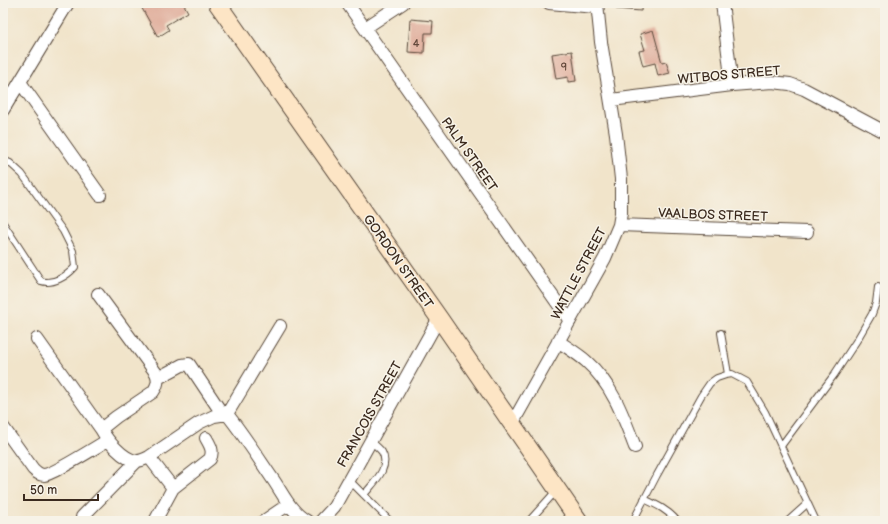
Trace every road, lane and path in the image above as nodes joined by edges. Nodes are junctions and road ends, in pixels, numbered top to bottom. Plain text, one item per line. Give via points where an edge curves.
1 (68, 3) edge
2 (217, 3) edge
3 (347, 3) edge
4 (403, 3) edge
5 (549, 3) edge
6 (722, 3) edge
7 (596, 5) edge
8 (365, 28) junction
9 (20, 82) junction
10 (732, 85) junction
11 (611, 100) junction
12 (3, 110) edge
13 (885, 132) edge
14 (3, 160) edge
15 (100, 195) dead end
16 (3, 223) edge
17 (619, 224) junction
18 (806, 232) dead end
19 (878, 287) dead end
20 (98, 294) dead end
21 (439, 318) junction
22 (570, 321) junction
23 (280, 326) dead end
24 (721, 334) dead end
25 (37, 339) dead end
26 (558, 341) junction
27 (728, 374) junction
28 (158, 378) junction
29 (225, 414) junction
30 (512, 424) junction
31 (3, 427) edge
32 (101, 429) junction
33 (206, 438) dead end
34 (108, 440) junction
35 (370, 441) junction
36 (781, 446) junction
37 (635, 447) dead end
38 (143, 459) junction
39 (349, 480) junction
40 (173, 488) junction
41 (557, 489) junction
42 (364, 495) junction
43 (644, 499) junction
44 (808, 503) junction
45 (289, 504) junction
46 (82, 517) dead end
47 (155, 521) edge
48 (264, 521) edge
49 (307, 521) edge
50 (321, 521) edge
51 (390, 521) edge
52 (529, 521) edge
53 (579, 521) edge
54 (633, 521) edge
55 (677, 521) edge
56 (788, 521) edge
57 (816, 521) edge

1 - 9 street
2 - 21 street, GORDON STREET
3 - 8 street, PALM STREET
4 - 8 street
5 - 7 street
6 - 10 street
7 - 11 street, WATTLE STREET
8 - 22 street, PALM STREET
9 - 12 street
9 - 15 street
10 - 11 street, WITBOS STREET
10 - 13 street, WITBOS STREET via 772,82 798,86
11 - 17 street, WATTLE STREET via 621,179
14 - 16 lane via 22,174 63,231 72,251 75,267 55,281 41,281
17 - 18 street, VAALBOS STREET
17 - 22 street, WATTLE STREET via 605,258
19 - 36 lane via 872,314 857,340
20 - 28 street
21 - 30 street, GORDON STREET
21 - 35 street, FRANCOIS STREET
22 - 26 street, WATTLE STREET
23 - 29 street
24 - 27 lane
25 - 32 street
26 - 30 street, WATTLE STREET
26 - 37 street via 586,361 608,387 620,408
27 - 36 lane via 739,376 747,382
27 - 43 lane via 717,378 701,396
28 - 29 street via 189,364
28 - 32 street via 153,392
29 - 38 street via 199,423
29 - 45 street via 239,429
30 - 41 street, GORDON STREET
31 - 34 street via 33,469 43,475
32 - 34 street
33 - 40 street via 211,445 210,459
34 - 38 street via 132,460
35 - 39 street, FRANCOIS STREET
35 - 42 lane via 381,451 384,465
36 - 44 lane
38 - 40 street
38 - 46 street
39 - 42 lane
39 - 50 street, FRANCOIS STREET via 334,507
40 - 47 street
41 - 52 lane
41 - 53 street, GORDON STREET
42 - 51 lane
43 - 54 lane
43 - 55 lane via 660,506
44 - 56 lane
44 - 57 lane
45 - 48 street
45 - 49 street

